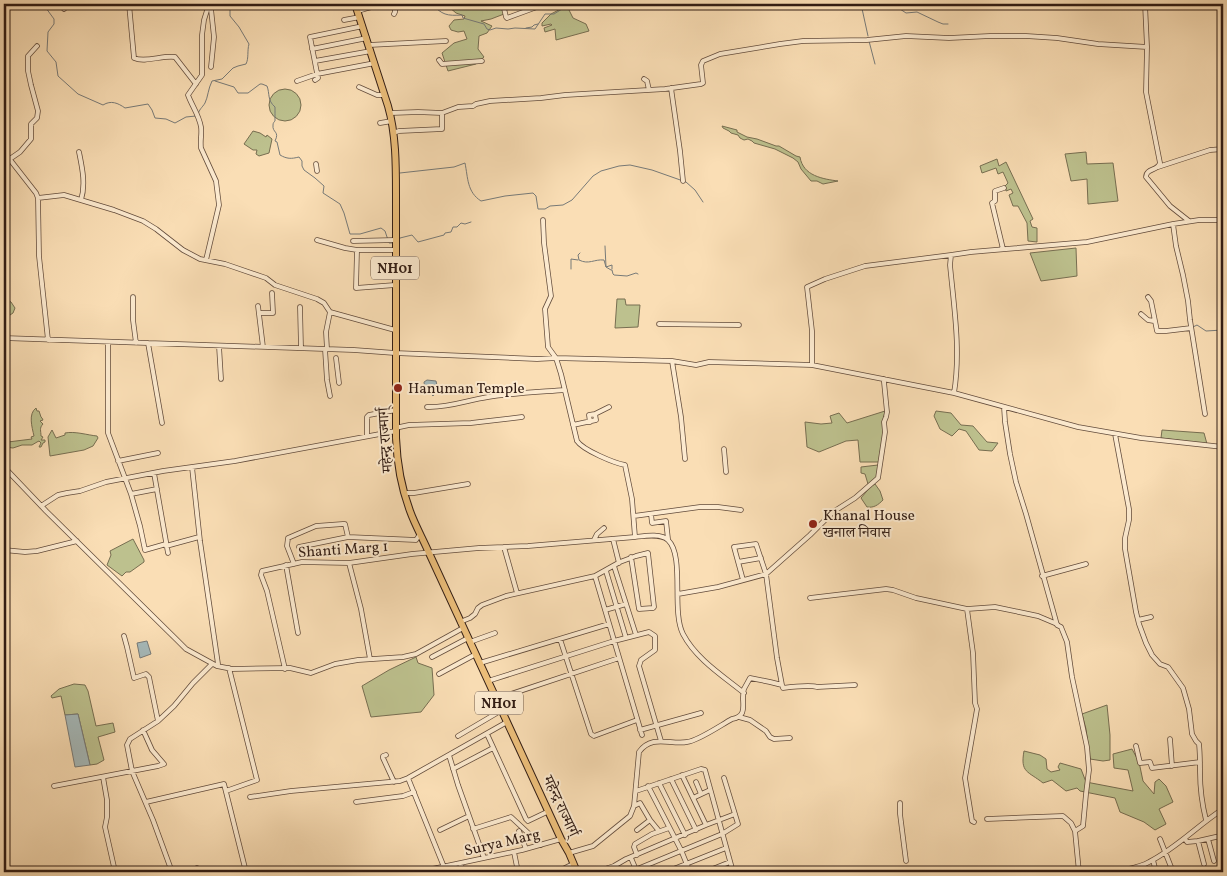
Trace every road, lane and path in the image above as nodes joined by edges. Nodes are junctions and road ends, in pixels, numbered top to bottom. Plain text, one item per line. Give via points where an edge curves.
1 (69, 4) edge
2 (129, 4) edge
3 (355, 4) edge
4 (503, 4) edge
5 (545, 4) edge
6 (1145, 4) edge
7 (209, 5) edge
8 (64, 9) dead end
9 (359, 14) junction
10 (394, 14) dead end
11 (344, 20) dead end
12 (363, 26) junction
13 (446, 41) dead end
14 (369, 45) junction
15 (37, 46) dead end
16 (1148, 47) junction
17 (312, 49) junction
18 (439, 60) dead end
19 (482, 61) dead end
20 (315, 62) junction
21 (375, 63) junction
22 (210, 67) dead end
23 (317, 74) junction
24 (644, 79) dead end
25 (315, 80) dead end
26 (297, 81) dead end
27 (196, 84) junction
28 (359, 88) dead end
29 (671, 88) junction
30 (650, 90) junction
31 (385, 95) junction
32 (442, 113) junction
33 (391, 114) junction
34 (392, 121) junction
35 (380, 123) dead end
36 (449, 126) dead end
37 (442, 129) junction
38 (393, 133) junction
39 (1223, 149) edge
40 (4, 152) edge
41 (79, 152) dead end
42 (9, 160) junction
43 (4, 163) edge
44 (316, 164) dead end
45 (1157, 168) junction
46 (317, 171) dead end
47 (683, 181) dead end
48 (1004, 188) dead end
49 (38, 198) junction
50 (81, 200) junction
51 (543, 220) dead end
52 (1223, 220) edge
53 (1189, 222) junction
54 (1173, 224) junction
55 (317, 240) dead end
56 (395, 240) junction
57 (353, 241) dead end
58 (1003, 249) junction
59 (357, 250) junction
60 (395, 250) junction
61 (952, 255) junction
62 (206, 260) junction
63 (395, 286) junction
64 (272, 293) dead end
65 (133, 297) dead end
66 (1148, 298) dead end
67 (258, 306) dead end
68 (300, 307) dead end
69 (330, 312) junction
70 (259, 314) junction
71 (1141, 314) dead end
72 (1154, 321) junction
73 (659, 324) dead end
74 (739, 325) dead end
75 (1191, 328) junction
76 (395, 330) junction
77 (4, 338) edge
78 (48, 340) junction
79 (108, 342) junction
80 (136, 343) junction
81 (148, 343) junction
82 (219, 346) junction
83 (263, 347) junction
84 (301, 348) junction
85 (326, 349) junction
86 (395, 353) junction
87 (336, 358) dead end
88 (556, 358) junction
89 (672, 361) junction
90 (812, 365) junction
91 (221, 379) dead end
92 (884, 379) junction
93 (339, 383) dead end
94 (565, 390) junction
95 (954, 393) junction
96 (330, 396) dead end
97 (609, 407) dead end
98 (1004, 407) junction
99 (427, 408) dead end
100 (396, 410) junction
101 (1205, 414) dead end
102 (522, 417) dead end
103 (162, 423) dead end
104 (573, 425) junction
105 (396, 430) junction
106 (1115, 434) junction
107 (367, 436) junction
108 (1223, 447) edge
109 (724, 449) dead end
110 (158, 453) dead end
111 (684, 459) dead end
112 (118, 461) junction
113 (4, 467) edge
114 (192, 467) junction
115 (726, 472) dead end
116 (154, 473) junction
117 (125, 478) junction
118 (468, 484) dead end
119 (157, 489) junction
120 (404, 493) junction
121 (131, 494) junction
122 (41, 506) junction
123 (741, 510) dead end
124 (650, 514) junction
125 (634, 516) junction
126 (604, 528) dead end
127 (421, 534) junction
128 (199, 537) junction
129 (348, 537) junction
130 (635, 537) junction
131 (613, 539) junction
132 (668, 539) junction
133 (594, 540) junction
134 (76, 541) junction
135 (166, 545) junction
136 (299, 547) dead end
137 (504, 547) junction
138 (4, 550) edge
139 (168, 553) dead end
140 (429, 553) junction
141 (631, 557) junction
142 (761, 558) junction
143 (738, 562) junction
144 (349, 563) junction
145 (619, 563) junction
146 (294, 564) junction
147 (1086, 564) dead end
148 (286, 565) junction
149 (614, 566) junction
150 (606, 571) junction
151 (766, 574) junction
152 (595, 576) junction
153 (1042, 576) junction
154 (743, 580) junction
155 (517, 593) junction
156 (678, 594) junction
157 (810, 598) dead end
158 (626, 604) junction
159 (617, 607) junction
160 (967, 609) junction
161 (605, 610) junction
162 (1151, 617) dead end
163 (1138, 620) junction
164 (460, 622) junction
165 (609, 624) junction
166 (1057, 624) junction
167 (463, 628) junction
168 (495, 633) dead end
169 (298, 634) dead end
170 (636, 635) junction
171 (124, 636) dead end
172 (626, 638) junction
173 (560, 639) junction
174 (469, 640) junction
175 (614, 641) junction
176 (476, 654) junction
177 (566, 656) junction
178 (432, 657) dead end
179 (619, 658) junction
180 (370, 659) junction
181 (480, 663) junction
182 (212, 664) junction
183 (217, 666) junction
184 (229, 668) junction
185 (285, 669) junction
186 (439, 674) dead end
187 (572, 674) junction
188 (488, 681) junction
189 (782, 685) junction
190 (855, 685) dead end
191 (744, 693) junction
192 (496, 698) junction
193 (502, 710) junction
194 (701, 713) dead end
195 (739, 717) junction
196 (638, 720) junction
197 (158, 721) junction
198 (508, 722) junction
199 (657, 725) junction
200 (143, 730) junction
201 (487, 734) junction
202 (458, 736) dead end
203 (790, 738) dead end
204 (1170, 739) dead end
205 (661, 741) junction
206 (1136, 746) dead end
207 (493, 748) junction
208 (386, 755) dead end
209 (449, 755) junction
210 (1200, 762) junction
211 (1172, 766) junction
212 (454, 769) junction
213 (132, 771) junction
214 (682, 775) junction
215 (103, 777) junction
216 (408, 778) junction
217 (724, 778) dead end
218 (670, 779) junction
219 (394, 782) junction
220 (659, 782) junction
221 (696, 782) dead end
222 (54, 786) dead end
223 (648, 786) junction
224 (710, 790) junction
225 (226, 791) junction
226 (636, 791) junction
227 (414, 792) junction
228 (701, 794) junction
229 (250, 797) dead end
230 (693, 798) junction
231 (146, 802) junction
232 (356, 802) dead end
233 (900, 803) dead end
234 (634, 806) junction
235 (1223, 809) edge
236 (549, 811) junction
237 (735, 814) junction
238 (469, 816) junction
239 (987, 819) dead end
240 (650, 820) junction
241 (719, 820) junction
242 (1206, 820) junction
243 (974, 822) dead end
244 (706, 825) junction
245 (473, 828) junction
246 (669, 828) junction
247 (440, 830) dead end
248 (638, 830) dead end
249 (696, 830) junction
250 (519, 831) dead end
251 (658, 831) junction
252 (1075, 831) junction
253 (685, 834) junction
254 (722, 834) junction
255 (562, 839) junction
256 (674, 839) junction
257 (1160, 839) dead end
258 (1185, 839) junction
259 (1208, 839) junction
260 (1198, 841) junction
261 (541, 845) junction
262 (726, 848) junction
263 (526, 849) junction
264 (681, 850) junction
265 (1223, 850) edge
266 (514, 852) junction
267 (569, 852) junction
268 (1165, 852) junction
269 (637, 855) junction
270 (484, 858) junction
271 (631, 858) junction
272 (1153, 860) junction
273 (906, 861) dead end
274 (1214, 861) dead end
275 (730, 862) junction
276 (460, 864) junction
277 (573, 864) junction
278 (686, 864) junction
279 (1204, 864) dead end
280 (1143, 865) junction
281 (1171, 866) dead end
282 (114, 867) dead end
283 (444, 867) junction
284 (637, 871) edge
285 (714, 871) edge
286 (172, 872) edge
287 (246, 872) edge
288 (418, 872) edge
289 (446, 872) edge
290 (460, 872) edge
291 (518, 872) edge
292 (557, 872) edge
293 (577, 872) edge
294 (596, 872) edge
295 (630, 872) edge
296 (666, 872) edge
297 (690, 872) edge
298 (705, 872) edge
299 (733, 872) edge
300 (1079, 872) edge
301 (1115, 872) edge
302 (1144, 872) edge
303 (1156, 872) edge

1 - 8 street
2 - 27 street via 134,58 172,56
3 - 9 highway, महेन्द्र राज्मार्ग् / NH01
4 - 5 street via 507,18
6 - 16 street
7 - 22 street via 214,37
7 - 27 street via 202,35 202,75
9 - 10 street via 370,8 391,6 395,8
9 - 11 street
9 - 12 highway, महेन्द्र राज्मार्ग् / NH01
12 - 14 highway, महेन्द्र राज्मार्ग् / NH01
12 - 17 street via 310,37
13 - 14 street
14 - 17 street
14 - 20 street
14 - 21 highway, महेन्द्र राज्मार्ग् / NH01
15 - 42 street via 28,56 28,63 37,118 31,124 31,139
16 - 29 street via 1057,38 990,36 803,41 712,57 701,65 703,83
16 - 45 street via 1146,92 1160,163
17 - 20 street
18 - 19 street via 442,64
20 - 23 street
21 - 23 street
21 - 31 highway, महेन्द्र राज्मार्ग् / NH01
23 - 25 street
23 - 26 street
24 - 30 street
27 - 62 street via 188,95 198,116 201,148 216,181 219,205
28 - 31 street
29 - 30 street
29 - 47 street
30 - 32 street via 490,101
31 - 33 highway, महेन्द्र राज्मार्ग् / NH01
32 - 33 street
32 - 37 street
33 - 34 highway, महेन्द्र राज्मार्ग् / NH01
34 - 35 street
34 - 38 highway, महेन्द्र राज्मार्ग् / NH01
36 - 37 street
37 - 38 street via 399,130
38 - 56 highway, महेन्द्र राज्मार्ग् / NH01
39 - 45 street via 1210,150
40 - 42 street
41 - 50 street via 83,184
42 - 43 street
42 - 49 street
44 - 46 street
45 - 53 street via 1148,171 1146,177 1170,206
48 - 58 street via 995,191 995,202 992,203
49 - 50 street via 64,195
49 - 78 street
50 - 62 street via 144,221 183,250
51 - 88 street via 551,296 545,310 548,347
52 - 53 street
53 - 54 street
54 - 58 street via 1087,242
54 - 75 street
55 - 59 street
56 - 57 street
56 - 60 highway, महेन्द्र राज्मार्ग् / NH01
58 - 61 street
59 - 60 street
59 - 63 street via 356,288
60 - 63 highway, महेन्द्र राज्मार्ग् / NH01
61 - 90 street via 865,266 808,287
61 - 95 street via 950,265 957,354
62 - 69 street via 266,278 275,285 317,299
63 - 76 highway, महेन्द्र राज्मार्ग् / NH01
64 - 70 street via 273,312
65 - 80 street
66 - 72 street
67 - 70 street
68 - 84 street
69 - 76 street
69 - 85 street
70 - 83 street
71 - 72 street
72 - 75 street via 1157,331
73 - 74 street
75 - 101 street
76 - 86 highway, महेन्द्र राज्मार्ग् / NH01
77 - 78 street
78 - 79 street
79 - 80 street
79 - 112 street via 108,433
80 - 81 street
81 - 82 street
81 - 103 street
82 - 83 street
82 - 91 street
83 - 84 street
84 - 85 street
85 - 86 street
85 - 96 street
86 - 88 street
86 - 100 highway, महेन्द्र राज्मार्ग् / NH01
87 - 93 street
88 - 89 street
88 - 94 street
89 - 90 street via 696,365 709,362
89 - 111 street
90 - 92 street
92 - 95 street
92 - 151 street via 887,412 878,478 833,512
94 - 99 street via 519,393
94 - 104 street
95 - 98 street
97 - 104 street via 588,415 590,422
98 - 106 street
98 - 153 street via 1016,482
100 - 105 highway, महेन्द्र राज्मार्ग् / NH01
100 - 107 street via 369,415
102 - 105 street via 473,423 409,425
104 - 125 street via 577,441 583,448 625,466
105 - 107 street
105 - 120 highway, महेन्द्र राज्मार्ग् / NH01
106 - 108 street
106 - 163 street via 1129,509 1125,549
107 - 114 street
109 - 115 street
110 - 112 street
112 - 117 street
113 - 122 street
114 - 116 street
114 - 128 street
116 - 117 street
116 - 119 street
117 - 121 street
117 - 122 street via 58,495
118 - 120 street
119 - 121 street
119 - 135 street
120 - 127 highway, महेन्द्र राज्मार्ग् / NH01
121 - 135 street via 145,550
122 - 134 street
123 - 124 street via 718,506
124 - 125 street
124 - 132 street via 652,523 666,521
125 - 130 street
126 - 133 street
127 - 129 street via 416,540
127 - 140 highway, महेन्द्र राज्मार्ग् / NH01
128 - 135 street
128 - 183 street
129 - 136 street
129 - 146 street via 343,524 316,526 288,538 287,546
130 - 131 street, Shanti Marg 1
130 - 132 street, Shanti Marg 1 via 648,535
131 - 133 street, Shanti Marg 1
131 - 145 street
132 - 156 street via 676,555
133 - 137 street, Shanti Marg 1
134 - 138 street via 37,551
134 - 182 street via 182,645
135 - 139 street
137 - 140 street, Shanti Marg 1
137 - 155 street
140 - 144 street, Shanti Marg 1
140 - 164 highway, महेन्द्र राज्मार्ग् / NH01
141 - 141 street via 648,553 654,608 639,608
141 - 145 street
142 - 143 street
142 - 143 street via 756,544 734,547
142 - 151 street
143 - 154 street
144 - 146 street, Shanti Marg 1
144 - 180 street
145 - 149 street
146 - 148 street, Shanti Marg 1
147 - 153 street
148 - 169 street
148 - 185 street, Shanti Marg 1 via 261,572
149 - 150 street
149 - 158 street
150 - 152 street
150 - 159 street
151 - 154 street
151 - 189 street
152 - 155 street
152 - 161 street
153 - 166 street
154 - 156 street
155 - 164 street via 482,605 470,618
156 - 191 street via 683,634 704,660
157 - 160 street via 886,589
158 - 159 street
158 - 170 street
159 - 161 street
159 - 172 street
160 - 166 street via 996,607 1038,616
160 - 243 street via 977,709 965,778
161 - 165 street
162 - 163 street
163 - 210 street via 1152,654 1160,664 1168,667 1183,688 1192,734 1199,744
164 - 167 highway, महेन्द्र राज्मार्ग् / NH01
165 - 173 street
165 - 175 street
166 - 252 street via 1067,642 1089,758 1083,826
167 - 174 highway, महेन्द्र राज्मार्ग् / NH01
167 - 180 street via 416,654
168 - 174 street
170 - 172 street
170 - 199 street via 649,632 655,636 655,650 641,660 639,666
171 - 197 street via 134,678 146,674 149,677
172 - 175 street
173 - 177 street
173 - 181 street
174 - 176 highway, महेन्द्र राज्मार्ग् / NH01
174 - 178 street
175 - 177 street
175 - 179 street
176 - 181 highway, महेन्द्र राज्मार्ग् / NH01
176 - 186 street
177 - 187 street
177 - 188 street
179 - 187 street
179 - 196 street
180 - 185 street via 335,664 311,673
181 - 188 highway, महेन्द्र राज्मार्ग् / NH01
182 - 183 street
182 - 197 street
183 - 184 street
184 - 185 street
184 - 225 street via 257,780
187 - 192 street
187 - 196 street via 592,736
188 - 192 highway, महेन्द्र राज्मार्ग् / NH01
189 - 190 street via 783,688
189 - 191 street via 750,678
191 - 195 street via 743,712
192 - 193 highway, महेन्द्र राज्मार्ग् / NH01
193 - 198 highway, महेन्द्र राज्मार्ग् / NH01
193 - 202 street
194 - 199 street
195 - 203 street via 750,720 774,739
195 - 205 street via 686,743
196 - 199 street via 641,732
197 - 200 street
198 - 201 street
198 - 236 highway, महेन्द्र राज्मार्ग् / NH01
199 - 205 street
200 - 213 street via 127,745
200 - 213 street via 152,750 164,764
201 - 207 street
201 - 209 street
204 - 211 street
205 - 226 street via 650,743 639,752
206 - 211 street via 1140,763 1150,762 1152,768
207 - 212 street
207 - 236 street via 526,819 528,821
208 - 219 street via 383,758
209 - 212 street
209 - 216 street
210 - 211 street
210 - 242 street
212 - 238 street
213 - 215 street
213 - 231 street
214 - 218 street
214 - 224 street via 704,770
214 - 230 street
215 - 222 street
215 - 282 street via 107,800 105,827
216 - 219 street
216 - 227 street
217 - 237 street
218 - 220 street
218 - 249 street
219 - 229 street
220 - 223 street
220 - 253 street
221 - 228 street
223 - 226 street
223 - 246 street
224 - 228 street
224 - 241 street
225 - 231 street via 222,784
225 - 287 street
226 - 234 street
227 - 232 street
227 - 283 street
228 - 230 street
230 - 244 street
231 - 286 street
233 - 273 street
234 - 240 street via 640,803
234 - 267 street via 630,816 598,843
235 - 242 street
236 - 255 highway, महेन्द्र राज्मार्ग् / NH01
237 - 241 street
237 - 254 street via 738,824
238 - 245 street
238 - 247 street
239 - 252 street via 1064,816
240 - 248 street
240 - 251 street
241 - 244 street
241 - 254 street
242 - 258 street
244 - 249 street
245 - 261 street via 511,817
245 - 270 street
246 - 251 street
246 - 256 street
249 - 253 street
250 - 263 street
251 - 269 street via 635,844
252 - 300 street
253 - 256 street
254 - 262 street
254 - 264 street
255 - 261 street, Surya Marg
255 - 267 highway, महेन्द्र राज्मार्ग् / NH01
256 - 264 street
256 - 269 street
257 - 268 street
258 - 260 street via 1187,842
258 - 268 street
259 - 260 street
259 - 265 street via 1220,836
259 - 274 street
260 - 279 street
261 - 263 street, Surya Marg
262 - 275 street
262 - 278 street
263 - 266 street, Surya Marg
264 - 278 street
264 - 284 street
266 - 270 street, Surya Marg
266 - 291 street
267 - 277 highway, महेन्द्र राज्मार्ग् / NH01
268 - 272 street
268 - 281 street
269 - 271 street
270 - 276 street, Surya Marg
271 - 284 street
271 - 294 street
272 - 280 street
272 - 303 street
275 - 285 street
275 - 299 street
276 - 283 street, Surya Marg
276 - 290 street via 463,869
277 - 292 street
277 - 293 highway, महेन्द्र राज्मार्ग् / NH01
278 - 296 street
278 - 297 street
280 - 301 street
280 - 302 street
283 - 288 street, Surya Marg
283 - 289 street
284 - 295 street
285 - 298 street

